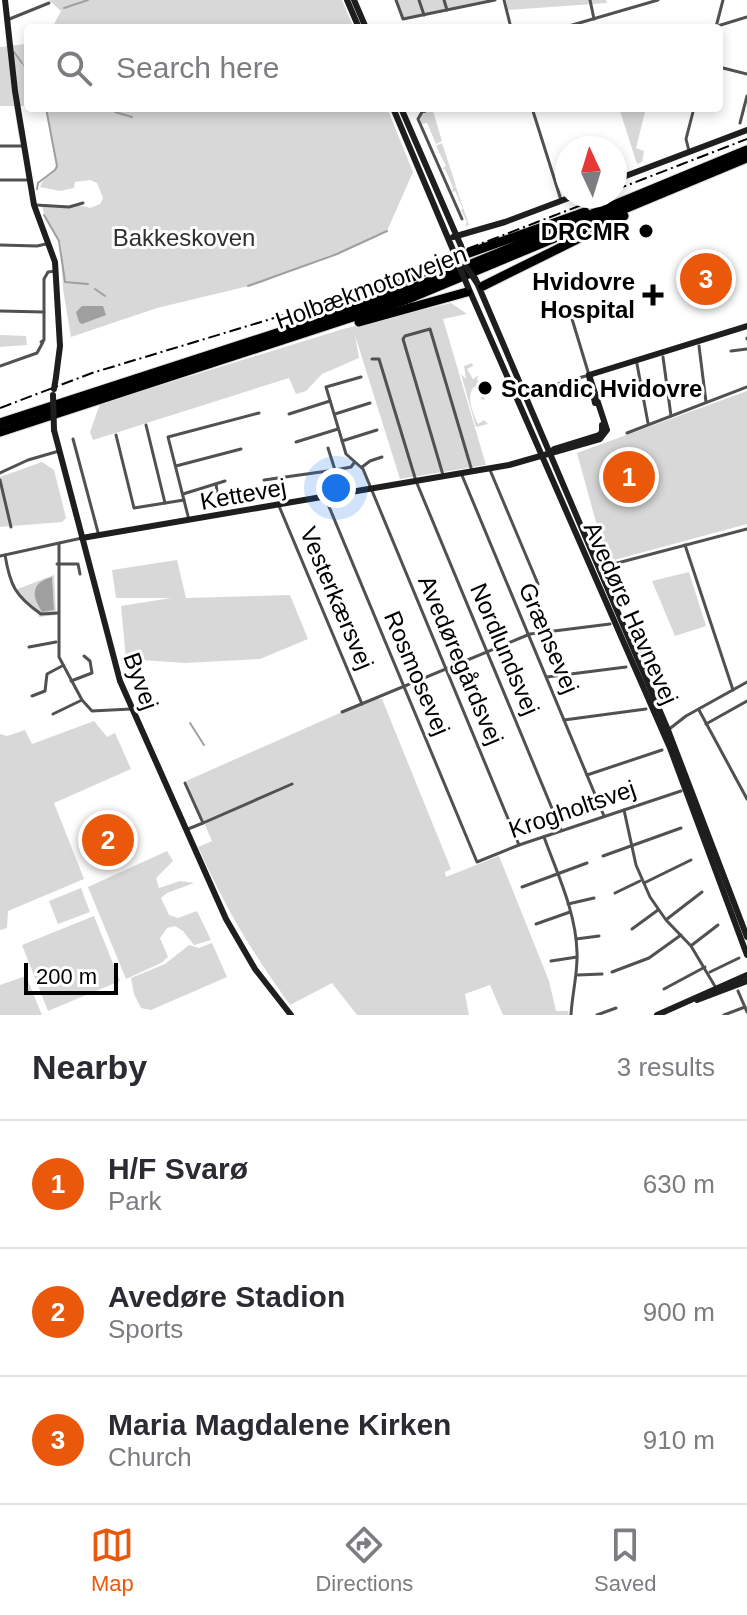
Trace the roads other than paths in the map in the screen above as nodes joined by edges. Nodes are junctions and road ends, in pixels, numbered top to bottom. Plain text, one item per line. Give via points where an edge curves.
1 (5, 0) edge
2 (347, 0) edge
3 (354, 0) edge
4 (396, 0) edge
5 (419, 0) edge
6 (444, 0) edge
7 (468, 0) edge
8 (494, 0) edge
9 (504, 0) edge
10 (590, 0) edge
11 (658, 0) edge
12 (723, 0) edge
13 (49, 3) dead end
14 (469, 6) junction
15 (447, 10) junction
16 (424, 15) junction
17 (747, 17) edge
18 (594, 19) junction
19 (7, 20) junction
20 (357, 24) edge
21 (364, 24) edge
22 (510, 24) edge
23 (576, 24) edge
24 (715, 24) edge
25 (723, 25) edge
26 (723, 68) edge
27 (747, 74) edge
28 (747, 96) edge
29 (395, 112) edge
30 (403, 112) edge
31 (422, 112) edge
32 (533, 112) edge
33 (693, 112) edge
34 (740, 123) dead end
35 (747, 130) edge
36 (0, 146) edge
37 (24, 146) junction
38 (747, 150) edge
39 (690, 153) junction
40 (747, 158) edge
41 (627, 176) edge
42 (0, 180) edge
43 (30, 180) junction
44 (555, 182) edge
45 (627, 200) edge
46 (83, 203) dead end
47 (555, 203) edge
48 (34, 205) junction
49 (595, 208) edge
50 (609, 208) edge
51 (462, 219) dead end
52 (456, 236) junction
53 (448, 239) junction
54 (49, 243) junction
55 (0, 245) edge
56 (460, 255) junction
57 (56, 271) junction
58 (474, 287) junction
59 (569, 309) dead end
60 (0, 311) edge
61 (44, 312) junction
62 (309, 324) junction
63 (747, 326) edge
64 (271, 344) junction
65 (699, 346) dead end
66 (747, 349) edge
67 (731, 351) dead end
68 (663, 357) dead end
69 (372, 359) dead end
70 (637, 364) dead end
71 (0, 366) edge
72 (589, 375) junction
73 (361, 377) dead end
74 (747, 387) edge
75 (535, 391) dead end
76 (330, 401) junction
77 (370, 403) dead end
78 (707, 403) junction
79 (259, 413) dead end
80 (289, 414) dead end
81 (334, 414) junction
82 (671, 416) junction
83 (0, 423) edge
84 (649, 424) junction
85 (146, 425) dead end
86 (339, 429) junction
87 (377, 430) dead end
88 (0, 432) edge
89 (627, 433) dead end
90 (116, 435) dead end
91 (73, 439) dead end
92 (342, 441) junction
93 (296, 442) dead end
94 (328, 448) dead end
95 (241, 449) dead end
96 (59, 451) junction
97 (550, 453) junction
98 (542, 455) junction
99 (382, 457) dead end
100 (355, 462) junction
101 (175, 466) junction
102 (362, 467) junction
103 (490, 468) junction
104 (335, 470) junction
105 (472, 471) junction
106 (0, 473) edge
107 (461, 473) junction
108 (443, 476) junction
109 (0, 480) edge
110 (264, 480) dead end
111 (225, 481) dead end
112 (416, 481) junction
113 (216, 484) junction
114 (370, 489) junction
115 (183, 494) junction
116 (325, 497) junction
117 (218, 499) dead end
118 (184, 500) junction
119 (166, 503) junction
120 (279, 506) junction
121 (189, 521) junction
122 (11, 527) dead end
123 (747, 529) edge
124 (99, 536) junction
125 (82, 538) junction
126 (59, 544) junction
127 (685, 545) junction
128 (2, 555) edge
129 (57, 564) junction
130 (606, 566) dead end
131 (80, 574) dead end
132 (538, 584) dead end
133 (58, 613) junction
134 (610, 624) dead end
135 (528, 635) junction
136 (57, 642) junction
137 (29, 647) dead end
138 (487, 652) junction
139 (84, 656) dead end
140 (62, 666) junction
141 (626, 667) dead end
142 (445, 670) junction
143 (546, 677) junction
144 (71, 681) junction
145 (747, 682) edge
146 (404, 687) junction
147 (733, 690) junction
148 (32, 696) dead end
149 (82, 700) junction
150 (747, 701) edge
151 (362, 704) junction
152 (131, 709) junction
153 (646, 709) dead end
154 (699, 710) junction
155 (342, 712) dead end
156 (53, 714) dead end
157 (564, 720) junction
158 (706, 724) junction
159 (667, 727) junction
160 (662, 750) dead end
161 (587, 775) junction
162 (185, 783) dead end
163 (292, 784) dead end
164 (681, 791) dead end
165 (747, 799) edge
166 (624, 810) junction
167 (604, 816) junction
168 (203, 823) junction
169 (681, 828) dead end
170 (185, 831) junction
171 (561, 831) junction
172 (544, 837) junction
173 (519, 845) junction
174 (632, 846) junction
175 (603, 856) dead end
176 (691, 860) dead end
177 (477, 862) joint
178 (587, 863) dead end
179 (557, 873) junction
180 (643, 882) junction
181 (522, 887) dead end
182 (702, 892) dead end
183 (615, 893) dead end
184 (594, 898) dead end
185 (568, 904) junction
186 (658, 910) junction
187 (570, 912) junction
188 (666, 920) junction
189 (536, 924) dead end
190 (718, 925) dead end
191 (632, 929) dead end
192 (681, 935) junction
193 (599, 936) dead end
194 (747, 937) edge
195 (576, 939) junction
196 (691, 946) junction
197 (747, 955) edge
198 (577, 957) junction
199 (739, 958) dead end
200 (551, 961) dead end
201 (705, 967) junction
202 (612, 972) dead end
203 (708, 972) junction
204 (602, 974) dead end
205 (576, 975) junction
206 (747, 975) edge
207 (747, 981) edge
208 (664, 989) dead end
209 (717, 990) junction
210 (738, 991) dead end
211 (616, 1008) dead end
212 (746, 1009) edge
213 (291, 1015) edge
214 (571, 1015) edge
215 (597, 1015) edge
216 (657, 1015) edge
217 (724, 1015) edge

1 - 19 street, Byvej
2 - 20 street
3 - 21 street
4 - 16 street via 403,19
5 - 16 street
6 - 15 street
7 - 14 street
8 - 14 street
9 - 22 street
10 - 18 street
11 - 18 street
12 - 24 street
13 - 19 street
14 - 15 street
15 - 16 street
17 - 25 street
18 - 23 street
19 - 37 street, Byvej
26 - 27 street
28 - 34 street
29 - 53 street, Avedøre Havnevej
30 - 52 street, Avedøre Havnevej
31 - 51 street via 418,119
32 - 44 street
33 - 39 street via 686,139
35 - 39 street
36 - 37 street
37 - 43 street, Byvej
38 - 45 highway, Holbækmotorvejen
39 - 41 street
40 - 58 highway
40 - 64 highway, Holbækmotorvejen via 457,280
42 - 43 street
43 - 48 street, Byvej
46 - 48 street
47 - 52 street
48 - 54 street, Byvej
49 - 56 highway
50 - 62 highway, Holbækmotorvejen via 455,273
52 - 53 street
52 - 56 street, Avedøre Havnevej
53 - 56 street, Avedøre Havnevej
54 - 55 street
54 - 57 street, Byvej
56 - 58 street, Avedøre Havnevej, bridge
56 - 62 highway
57 - 61 street via 45,276
57 - 96 street, Byvej, bridge via 60,346 53,392
58 - 64 highway
58 - 97 street, Avedøre Havnevej
58 - 98 street, Avedøre Havnevej
59 - 72 street
60 - 61 street
61 - 71 street via 42,348
62 - 83 highway, Holbækmotorvejen
63 - 72 street
64 - 88 highway, Holbækmotorvejen
65 - 78 street
66 - 67 street
68 - 82 street
69 - 112 street, Nordlundsvej via 379,359
70 - 84 street
72 - 75 street
72 - 97 street, Kettevej via 606,434
73 - 76 street via 326,387
74 - 78 street
76 - 80 street
76 - 81 street
77 - 81 street
78 - 82 street
79 - 101 street via 168,437
81 - 86 street
82 - 84 street
84 - 89 street
85 - 119 street
86 - 92 street
86 - 93 street
87 - 92 street
90 - 119 street via 134,508
91 - 124 street
92 - 100 street
94 - 104 street
95 - 101 street
96 - 106 street
96 - 125 street, Byvej
97 - 98 street, Kettevej
97 - 159 street, Avedøre Havnevej
98 - 103 street, Kettevej
98 - 197 street, Avedøre Havnevej via 675,760
99 - 102 street
100 - 102 street
100 - 104 street
101 - 115 street
102 - 114 street, Avedøregårdsvej
103 - 105 street, Kettevej
103 - 132 street
104 - 110 street
105 - 107 street, Kettevej
105 - 108 street via 430,329 403,339
107 - 108 street, Kettevej
107 - 135 street, Grænsevej
108 - 112 street, Kettevej
109 - 122 street
111 - 113 street
112 - 114 street, Kettevej
112 - 138 street, Nordlundsvej
113 - 115 street
113 - 117 street
114 - 116 street, Kettevej
114 - 142 street, Avedøregårdsvej
115 - 118 street
116 - 120 street, Kettevej
116 - 146 street, Rosmosevej
118 - 119 street
118 - 121 street
120 - 121 street, Kettevej
120 - 151 street, Vesterkærsvej
121 - 124 street, Kettevej
123 - 127 street
124 - 125 street, Kettevej
125 - 126 street
125 - 152 street, Byvej via 111,654
126 - 128 street
126 - 129 street
127 - 130 street
127 - 147 street
128 - 133 street via 16,594 41,614
129 - 131 street via 78,564
129 - 133 street
133 - 136 street
134 - 135 street
135 - 138 street
135 - 143 street, Grænsevej
136 - 137 street
136 - 140 street
138 - 142 street
138 - 171 street, Nordlundsvej
139 - 144 street via 92,673
140 - 144 street
140 - 148 street via 47,674 45,691
141 - 143 street
142 - 146 street
142 - 173 street, Avedøregårdsvej
143 - 157 street, Grænsevej
144 - 149 street
145 - 147 street
146 - 151 street
146 - 177 street, Rosmosevej
147 - 154 street
149 - 152 street via 96,712
149 - 156 street
150 - 158 street
151 - 155 street
152 - 170 street, Byvej
153 - 157 street
154 - 158 street
154 - 159 street
157 - 161 street, Grænsevej
158 - 165 street
159 - 194 street, Avedøre Havnevej
160 - 161 street
161 - 167 street, Grænsevej
162 - 168 street
163 - 168 street
164 - 166 street, Krogholtsvej
166 - 167 street, Krogholtsvej
166 - 174 street
167 - 171 street, Krogholtsvej
168 - 170 street
169 - 174 street
170 - 213 street, Byvej via 233,932
171 - 172 street, Krogholtsvej
172 - 173 street, Krogholtsvej
172 - 179 street
173 - 177 street, Krogholtsvej
174 - 175 street
174 - 180 street
176 - 180 street
178 - 179 street
179 - 181 street
179 - 185 street
180 - 183 street
180 - 186 street
182 - 188 street
184 - 185 street
185 - 187 street
186 - 188 street
186 - 191 street
187 - 189 street
187 - 195 street
188 - 192 street
190 - 196 street
192 - 196 street
192 - 202 street via 649,958
193 - 195 street
195 - 198 street
196 - 201 street
198 - 200 street
198 - 205 street
199 - 203 street
201 - 203 street
201 - 208 street
203 - 209 street
204 - 205 street
205 - 214 street
206 - 209 street
207 - 209 street
209 - 216 street
210 - 212 street
211 - 215 street
212 - 217 street

